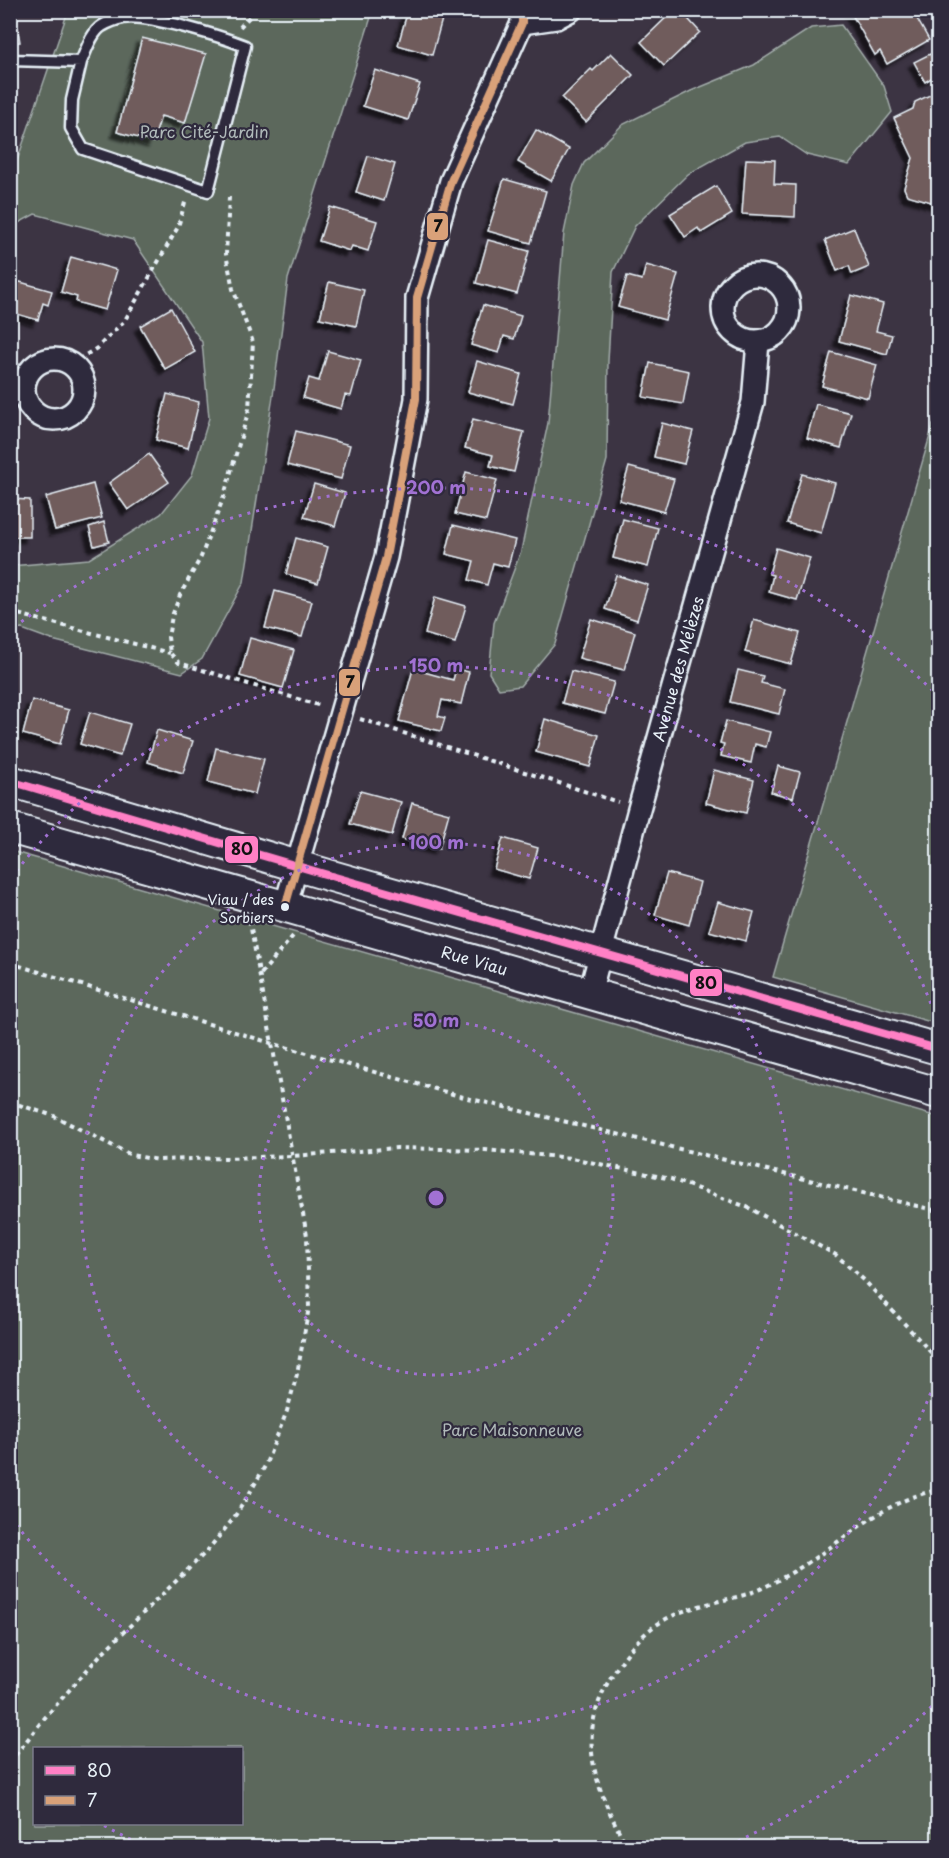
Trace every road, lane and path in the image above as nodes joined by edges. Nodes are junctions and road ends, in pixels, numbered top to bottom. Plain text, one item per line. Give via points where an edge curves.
1 (571, 10) edge
2 (522, 17) edge
3 (10, 60) edge
4 (81, 62) junction
5 (190, 186) junction
6 (229, 196) dead end
7 (758, 342) dead end
8 (71, 364) junction
9 (18, 402) edge
10 (10, 612) edge
11 (170, 653) junction
12 (340, 712) junction
13 (10, 782) edge
14 (639, 809) junction
15 (10, 828) edge
16 (297, 866) junction
17 (250, 917) dead end
18 (291, 919) junction
19 (601, 952) junction
20 (10, 963) edge
21 (260, 974) junction
22 (590, 993) junction
23 (271, 1043) junction
24 (939, 1049) edge
25 (939, 1093) edge
26 (10, 1102) edge
27 (293, 1156) junction
28 (939, 1211) edge
29 (939, 1360) edge
30 (939, 1490) edge
31 (10, 1762) edge
32 (628, 1848) edge

1 - 2 street via 556,18
2 - 12 street via 451,181 417,298 416,399 386,556
3 - 4 lane
4 - 5 lane via 70,128 83,148
4 - 5 lane via 100,26 124,18 144,18 245,46 208,191
5 - 8 path via 178,227 125,320 97,348
6 - 11 path via 226,254 253,342 249,409 224,496 201,557 172,616
7 - 14 street, Avenue des Mélèzes via 753,402
8 - 9 street via 53,359 35,366 28,373
8 - 9 street via 83,380 84,390 77,410 69,416 49,420
10 - 11 path
11 - 12 path via 179,663
12 - 14 path
12 - 16 street
13 - 16 main road
14 - 19 street, Avenue des Mélèzes
15 - 18 main road, Rue Viau
16 - 18 street
16 - 19 main road
17 - 21 path
18 - 21 path
18 - 22 main road, Rue Viau
19 - 22 street, Avenue des Mélèzes
19 - 24 main road
20 - 23 path
21 - 23 path
22 - 25 main road, Rue Viau
23 - 27 path
23 - 28 path via 467,1098
26 - 27 path via 54,1116 131,1155 158,1160
27 - 29 path via 397,1148 485,1150 571,1158 671,1179 747,1207 836,1255
27 - 31 path via 307,1236 309,1307 288,1411 265,1466 233,1519 207,1551 102,1653
30 - 32 path via 917,1494 878,1514 772,1583 670,1617 634,1644 601,1695 593,1718 591,1742 600,1792

